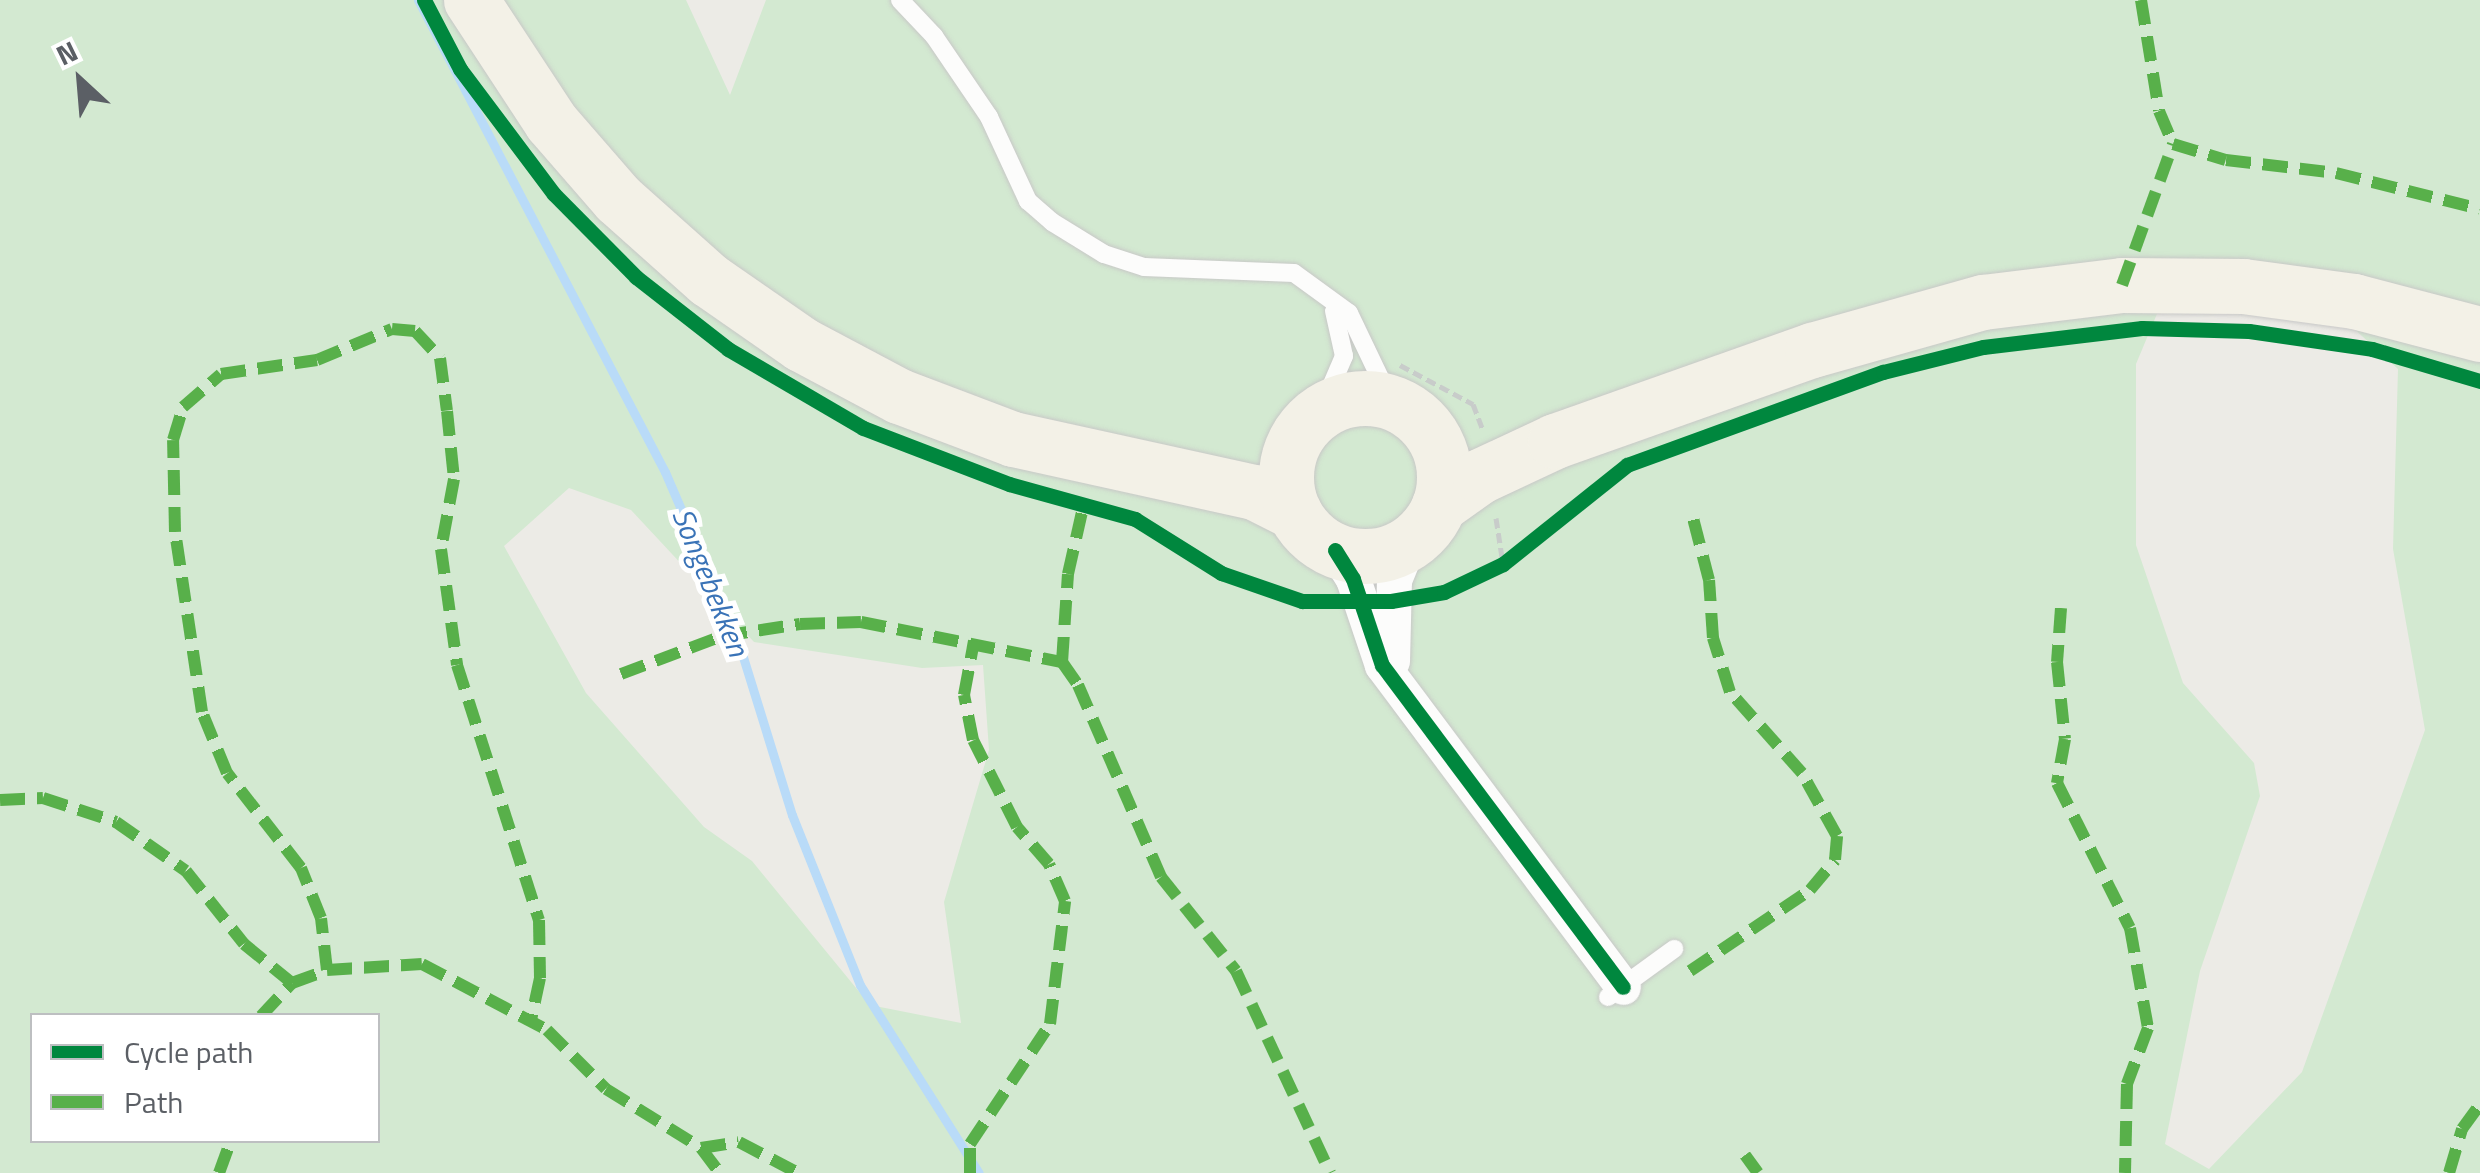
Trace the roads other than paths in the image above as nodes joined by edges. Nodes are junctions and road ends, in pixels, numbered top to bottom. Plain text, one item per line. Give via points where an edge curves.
1 (471, 0) edge
2 (900, 0) edge
3 (1326, 292) junction
4 (2480, 334) edge
5 (1410, 416) junction
6 (1307, 427) junction
7 (1555, 441) junction
8 (1177, 474) junction
9 (1294, 512) junction
10 (1424, 524) junction
11 (1335, 550) junction
12 (1394, 676) junction
13 (1674, 949) dead end
14 (1615, 992) joint

1 - 8 main road via 518,76 587,165 659,238 761,318 849,372 951,418 1058,452
2 - 3 lane via 934,36 989,117 1028,200 1067,234 1122,260 1181,272 1280,268
3 - 5 lane via 1348,313
3 - 6 lane via 1344,356
4 - 7 main road via 2354,301 2243,286 2038,293 1897,323
5 - 6 main road via 1354,398
5 - 7 main road via 1469,439
5 - 10 main road via 1444,474
6 - 8 main road
6 - 9 main road via 1286,477
7 - 10 main road via 1480,476
8 - 9 main road via 1254,492
9 - 11 main road via 1311,535
10 - 11 main road via 1372,555
10 - 12 street via 1390,616
11 - 12 street via 1353,579 1378,658
12 - 14 street
13 - 14 lane

